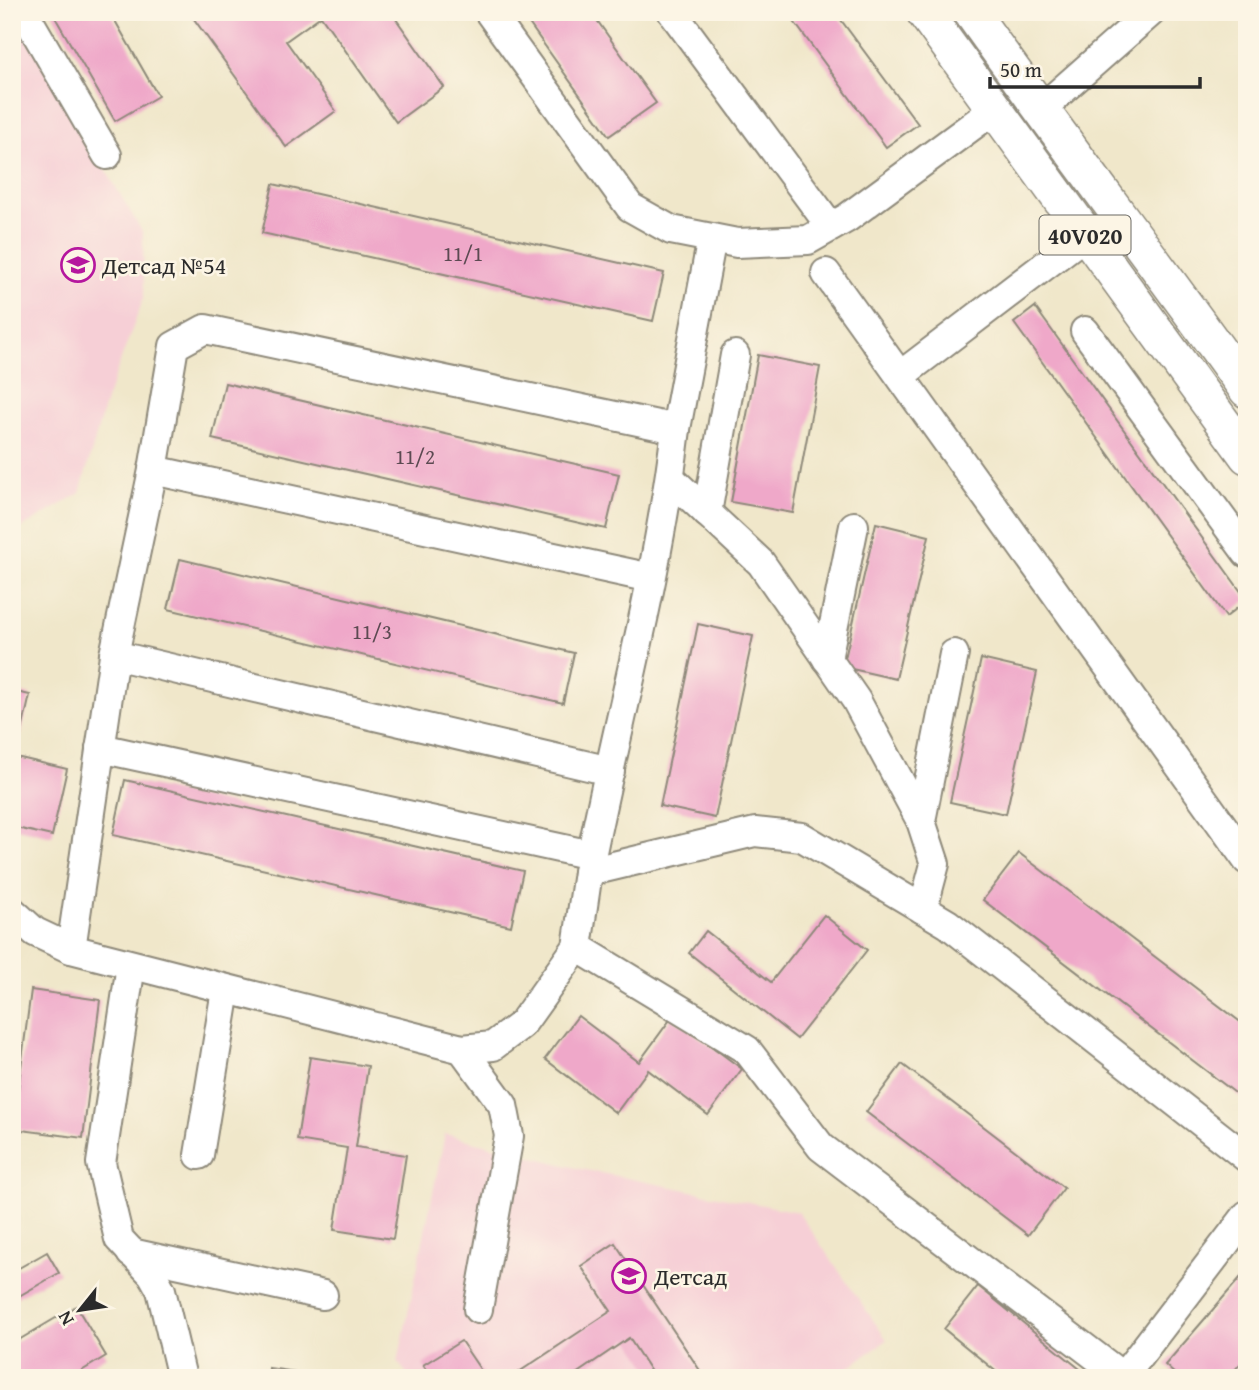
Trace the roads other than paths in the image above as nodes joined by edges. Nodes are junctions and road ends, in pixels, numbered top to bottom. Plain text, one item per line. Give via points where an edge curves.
1 (24, 12) edge
2 (489, 12) edge
3 (672, 12) edge
4 (924, 12) edge
5 (971, 12) edge
6 (1151, 12) edge
7 (995, 109) junction
8 (1040, 110) junction
9 (107, 155) dead end
10 (831, 227) junction
11 (1085, 235) junction
12 (712, 238) junction
13 (827, 273) dead end
14 (1085, 331) dead end
15 (735, 355) dead end
16 (901, 375) junction
17 (1247, 390) edge
18 (676, 429) junction
19 (1247, 456) edge
20 (153, 470) junction
21 (670, 478) junction
22 (708, 513) junction
23 (854, 526) dead end
24 (1247, 554) edge
25 (652, 578) junction
26 (114, 654) junction
27 (954, 654) dead end
28 (827, 659) junction
29 (100, 748) junction
30 (610, 771) junction
31 (921, 821) junction
32 (1247, 860) edge
33 (589, 863) junction
34 (923, 909) junction
35 (12, 911) edge
36 (577, 947) junction
37 (71, 949) junction
38 (131, 965) junction
39 (226, 989) junction
40 (462, 1049) junction
41 (199, 1155) dead end
42 (1247, 1158) edge
43 (1247, 1215) edge
44 (129, 1253) junction
45 (323, 1295) dead end
46 (478, 1309) dead end
47 (182, 1378) edge

1 - 9 street
2 - 12 street via 630,207 671,230
3 - 10 street
4 - 7 main road, 40V020
5 - 8 main road
6 - 8 street
7 - 10 street
7 - 11 main road, 40V020
8 - 17 main road
10 - 12 street via 808,240 737,243
11 - 16 street
11 - 19 main road, 40V020
12 - 18 street
13 - 16 street
14 - 24 street
15 - 22 street
16 - 32 street
18 - 20 street via 205,329 174,346
18 - 21 street
20 - 25 street
20 - 26 street
21 - 22 street
21 - 25 street
22 - 28 street via 761,563
23 - 28 street
25 - 30 street
26 - 29 street
26 - 30 street
27 - 31 street
28 - 31 street via 856,700
29 - 33 street
29 - 37 street
30 - 33 street
31 - 34 street via 935,864
33 - 34 street via 755,832 802,837
33 - 36 street
34 - 42 street
35 - 37 street via 36,932
36 - 40 street via 523,1024 493,1046
36 - 43 street via 747,1050 821,1147 1123,1377
37 - 38 street
38 - 39 street
38 - 44 street via 101,1163 119,1239
39 - 40 street
39 - 41 street
40 - 46 street via 503,1105 509,1136
44 - 45 street
44 - 47 street via 152,1274 161,1290

